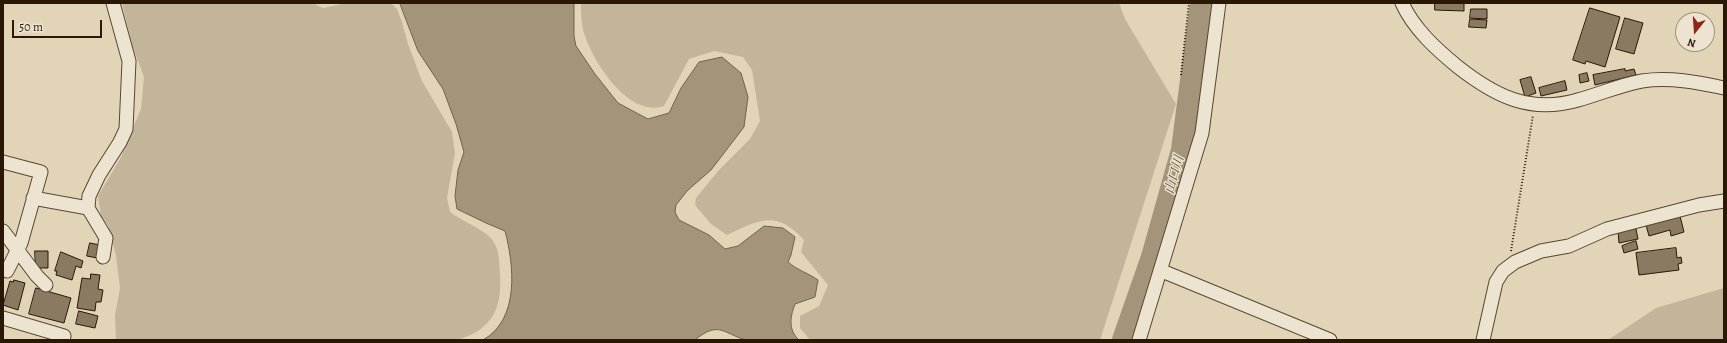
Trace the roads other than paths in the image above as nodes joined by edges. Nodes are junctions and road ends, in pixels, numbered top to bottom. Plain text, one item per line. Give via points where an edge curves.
1 (113, 3) edge
2 (1219, 3) edge
3 (1402, 3) edge
4 (1724, 88) edge
5 (3, 162) edge
6 (33, 198) junction
7 (1724, 201) edge
8 (88, 208) junction
9 (3, 231) edge
10 (18, 248) junction
11 (103, 257) dead end
12 (7, 271) dead end
13 (1162, 271) junction
14 (46, 285) dead end
15 (3, 318) edge
16 (64, 340) edge
17 (1139, 340) edge
18 (1330, 340) edge
19 (1483, 340) edge

1 - 8 street via 129,61 126,128 99,174 89,196
2 - 13 street via 1202,133
3 - 4 street via 1413,22 1431,43 1474,80 1510,99 1535,106 1577,101 1643,81 1693,81
5 - 6 street via 41,172
6 - 8 street
6 - 10 street
7 - 19 street via 1607,229 1569,246 1541,251 1515,262 1503,271 1496,282
8 - 11 street via 106,238
9 - 10 street
10 - 12 street
10 - 14 street
13 - 17 street
13 - 18 street
15 - 16 street via 64,336

